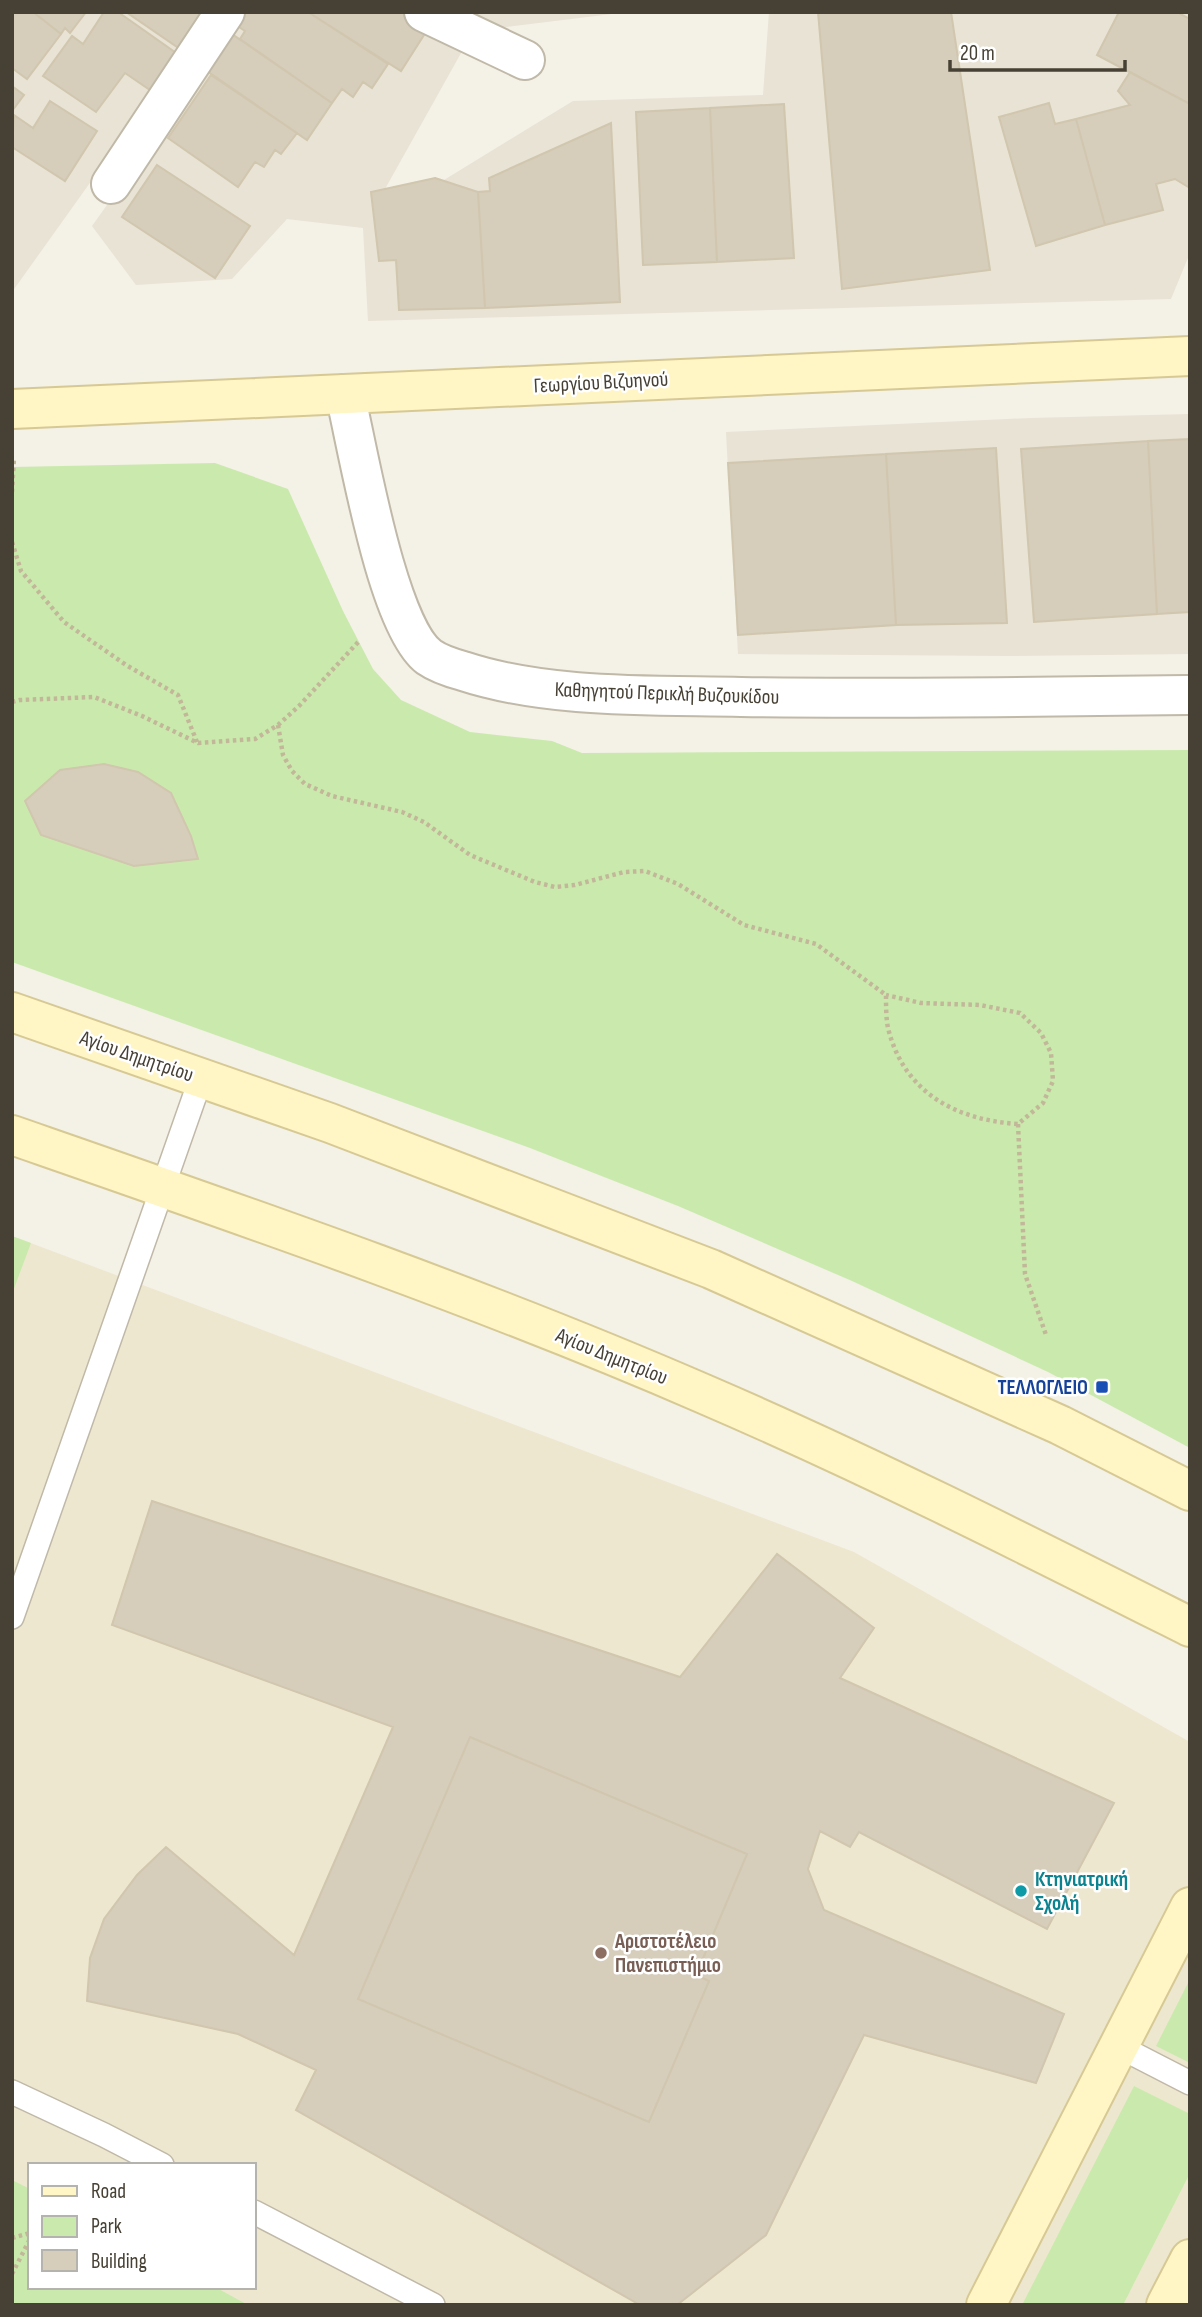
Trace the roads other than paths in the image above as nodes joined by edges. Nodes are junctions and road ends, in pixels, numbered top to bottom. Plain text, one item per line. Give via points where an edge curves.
1 (225, 12) edge
2 (424, 12) edge
3 (525, 60) dead end
4 (111, 184) dead end
5 (1190, 356) edge
6 (345, 394) junction
7 (12, 409) edge
8 (1190, 695) edge
9 (12, 1012) edge
10 (201, 1079) junction
11 (12, 1135) edge
12 (163, 1187) junction
13 (1190, 1491) edge
14 (12, 1617) edge
15 (1190, 1628) edge
16 (1190, 1907) edge
17 (1118, 2046) junction
18 (1190, 2083) edge
19 (12, 2092) edge
20 (158, 2163) edge
21 (256, 2213) edge
22 (1190, 2259) edge
23 (433, 2305) edge
24 (986, 2305) edge
25 (1166, 2305) edge

1 - 4 street
2 - 3 street
5 - 6 main road, Γεωργίου Βιζυηνού
6 - 7 main road, Γεωργίου Βιζυηνού
6 - 8 street, Καθηγητού Περικλή Βυζουκίδου via 397,603 415,642 429,657 451,667 484,678 601,694 852,699
9 - 10 main road, Αγίου Δημητρίου
10 - 12 lane
10 - 13 main road, Αγίου Δημητρίου via 330,1123 711,1269 1060,1425
11 - 12 main road, Αγίου Δημητρίου
12 - 14 lane
12 - 15 main road, Αγίου Δημητρίου via 538,1326 704,1394 991,1527
16 - 17 main road
17 - 18 lane
17 - 24 main road
19 - 20 lane
21 - 23 lane
22 - 25 main road

